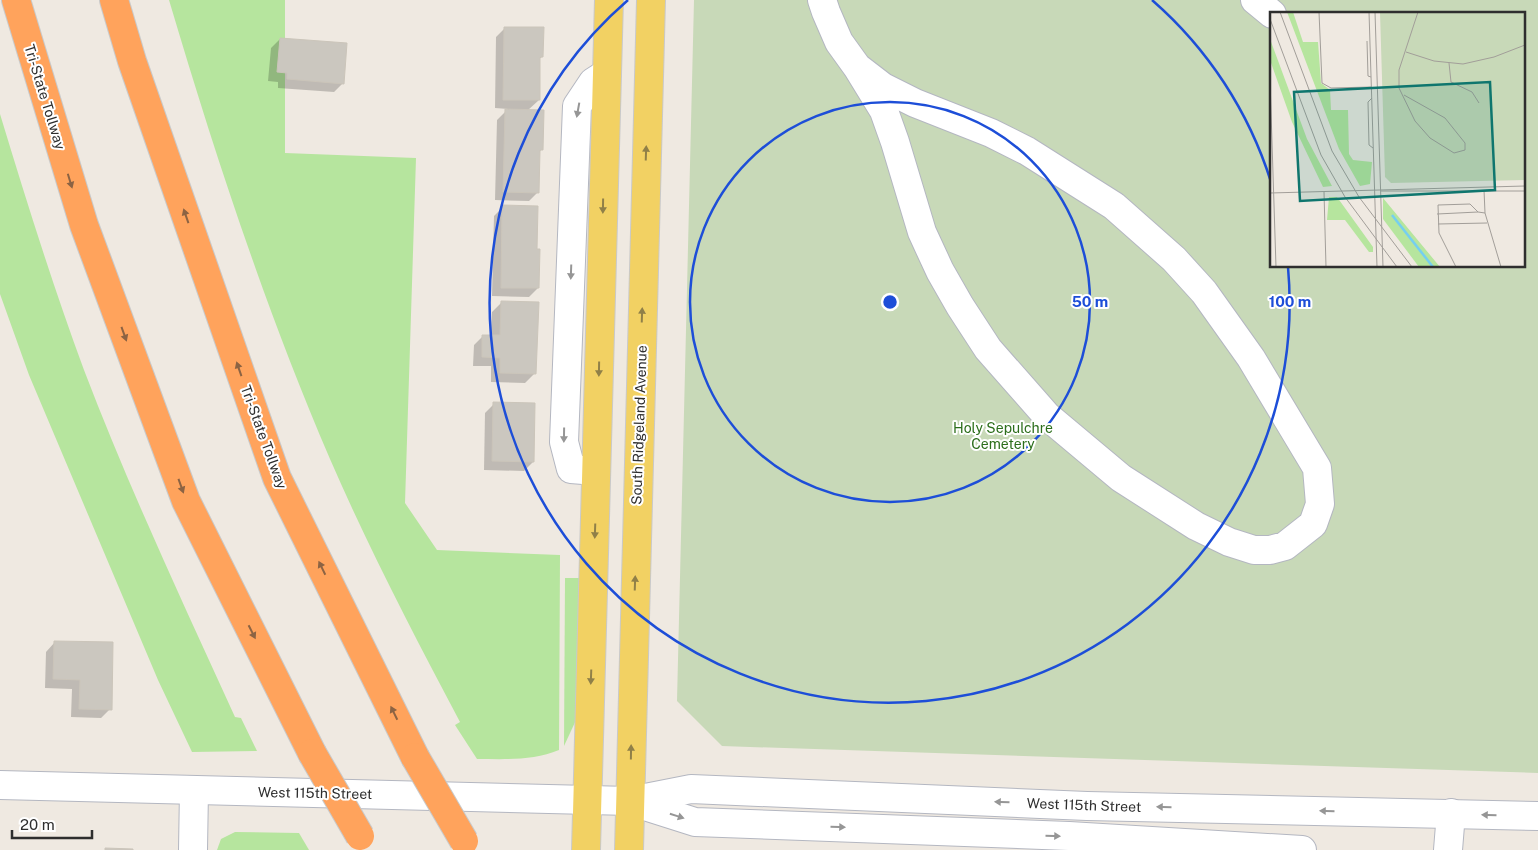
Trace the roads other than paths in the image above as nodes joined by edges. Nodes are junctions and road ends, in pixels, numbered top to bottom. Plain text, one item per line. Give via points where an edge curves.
1 (16, 0) edge
2 (114, 0) edge
3 (609, 0) edge
4 (651, 0) edge
5 (822, 0) edge
6 (1254, 0) edge
7 (1270, 12) edge
8 (857, 67) junction
9 (0, 786) edge
10 (194, 790) junction
11 (587, 800) junction
12 (630, 801) junction
13 (1451, 814) junction
14 (1538, 816) edge
15 (364, 843) edge
16 (467, 846) edge
17 (193, 850) edge
18 (586, 850) edge
19 (629, 850) edge
20 (1302, 850) edge
21 (1448, 850) edge

1 -> 15 highway, Tri-State Tollway, bridge via 84,225 186,501 312,753
16 -> 2 highway, Tri-State Tollway, bridge via 415,757 277,478
3 -> 11 main road
12 -> 4 main road, South Ridgeland Avenue
5 - 8 street via 839,42
6 - 7 street
8 - 8 street via 891,92 1026,151 1114,206 1174,259 1204,292 1251,358 1316,468 1320,504 1313,524 1286,546 1270,550 1254,550 1229,542 1196,526 1121,478 1047,416 988,349 940,271 922,232 884,111
9 - 10 street, West 115th Street
10 - 11 street, West 115th Street
10 - 17 street
11 - 12 street, West 115th Street
11 - 18 main road
13 -> 12 street, West 115th Street via 1087,806 691,789
12 - 19 main road, South Ridgeland Avenue
12 -> 20 street, West 115th Street via 695,822 1069,836
14 -> 13 street, West 115th Street
13 - 21 street

